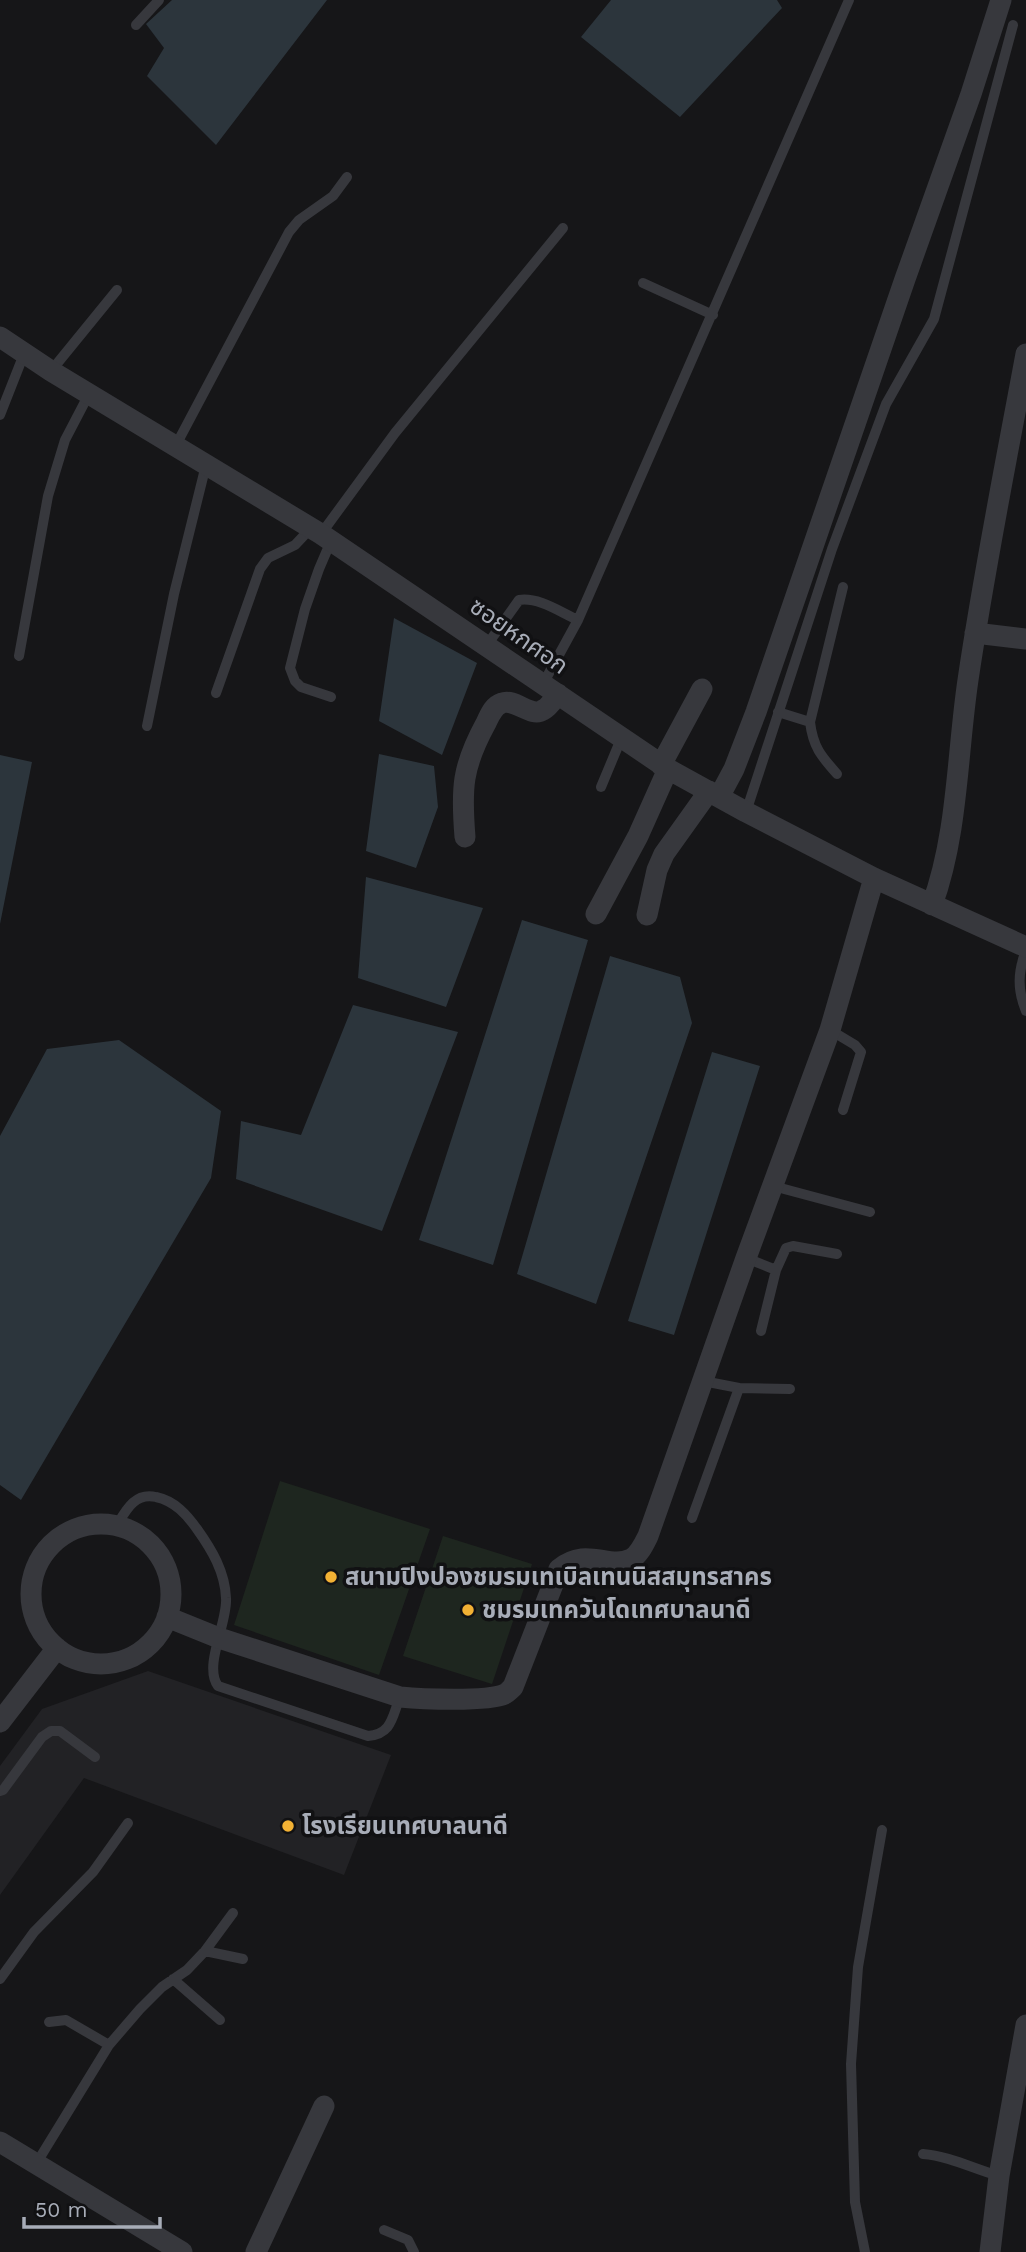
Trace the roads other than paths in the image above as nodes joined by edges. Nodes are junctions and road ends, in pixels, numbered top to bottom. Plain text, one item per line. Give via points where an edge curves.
1 (159, 0) edge
2 (849, 0) edge
3 (1001, 0) edge
4 (136, 25) dead end
5 (1013, 25) dead end
6 (347, 177) dead end
7 (563, 228) dead end
8 (643, 283) dead end
9 (117, 290) dead end
10 (712, 315) junction
11 (0, 337) edge
12 (24, 354) junction
13 (1026, 354) edge
14 (51, 371) junction
15 (89, 394) junction
16 (0, 415) edge
17 (175, 447) junction
18 (1017, 452) edge
19 (206, 465) junction
20 (322, 533) junction
21 (843, 587) dead end
22 (578, 620) junction
23 (975, 633) junction
24 (490, 639) junction
25 (1026, 639) edge
26 (19, 656) dead end
27 (550, 684) junction
28 (702, 689) dead end
29 (216, 693) dead end
30 (331, 697) dead end
31 (778, 712) junction
32 (810, 722) junction
33 (147, 726) dead end
34 (621, 739) junction
35 (665, 763) junction
36 (837, 774) dead end
37 (722, 785) junction
38 (601, 787) dead end
39 (748, 806) junction
40 (465, 837) dead end
41 (874, 878) junction
42 (937, 890) junction
43 (596, 914) dead end
44 (647, 915) dead end
45 (1026, 948) edge
46 (1026, 1011) edge
47 (830, 1030) junction
48 (843, 1110) dead end
49 (772, 1186) junction
50 (870, 1212) dead end
51 (837, 1254) dead end
52 (746, 1258) junction
53 (776, 1270) junction
54 (761, 1331) dead end
55 (703, 1381) junction
56 (739, 1388) junction
57 (790, 1389) dead end
58 (692, 1518) dead end
59 (117, 1525) junction
60 (167, 1617) junction
61 (219, 1638) junction
62 (57, 1648) junction
63 (400, 1697) junction
64 (0, 1722) edge
65 (95, 1756) dead end
66 (0, 1791) edge
67 (128, 1824) dead end
68 (882, 1830) dead end
69 (233, 1913) dead end
70 (205, 1951) junction
71 (243, 1959) dead end
72 (0, 1979) edge
73 (173, 1979) junction
74 (220, 2020) dead end
75 (49, 2022) dead end
76 (1026, 2025) edge
77 (109, 2045) junction
78 (324, 2106) dead end
79 (0, 2142) edge
80 (923, 2154) dead end
81 (36, 2164) junction
82 (999, 2176) junction
83 (384, 2230) dead end
84 (182, 2252) edge
85 (256, 2252) edge
86 (414, 2252) edge
87 (865, 2252) edge
88 (990, 2252) edge

1 - 4 lane
2 - 10 lane
3 - 37 street via 756,712
5 - 31 lane via 934,319 886,404
6 - 17 lane via 333,196 289,232
7 - 20 lane via 395,433
8 - 10 lane
9 - 14 lane
10 - 22 lane
11 - 12 street, ซอยหกศอก
12 - 14 street, ซอยหกศอก
12 - 16 lane
13 - 18 street
14 - 15 street, ซอยหกศอก
15 - 17 street, ซอยหกศอก
15 - 26 lane via 65,440 48,496
17 - 19 street, ซอยหกศอก
18 - 23 street
19 - 20 street, ซอยหกศอก
19 - 33 lane
20 - 24 street, ซอยหกศอก
20 - 29 lane via 268,558 260,569
20 - 30 lane via 318,569 290,668 301,687
21 - 32 lane
22 - 24 lane via 528,599 519,600
22 - 27 lane via 559,654
23 - 25 street
23 - 42 street via 954,799
24 - 27 street, ซอยหกศอก
27 - 34 street, ซอยหกศอก
27 - 40 street via 543,711 508,702 493,709 465,770
28 - 35 street
31 - 32 lane
31 - 39 lane
32 - 36 lane via 812,740
34 - 35 street, ซอยหกศอก
34 - 38 lane
35 - 37 street, ซอยหกศอก
35 - 43 street via 638,836
37 - 39 street, ซอยหกศอก
37 - 44 street via 664,854
39 - 41 street, ซอยหกศอก
41 - 42 street, ซอยหกศอก
41 - 47 street
42 - 45 street, ซอยหกศอก
45 - 46 lane via 1018,987
47 - 48 lane via 860,1052
47 - 49 street
49 - 50 lane
49 - 52 street
51 - 53 lane via 793,1246 786,1248
52 - 53 lane
52 - 55 street
53 - 54 lane
55 - 56 lane
55 - 63 street via 639,1552 619,1561 581,1558 559,1569 513,1687 506,1694 490,1696
56 - 57 lane
56 - 58 lane
59 - 60 street via 151,1544 165,1566 171,1591
59 - 61 lane via 130,1504 145,1496 176,1505 192,1522 223,1577 227,1600
59 - 62 street via 77,1528 54,1541 38,1563 31,1589 34,1616
60 - 61 street
60 - 62 street via 143,1650 119,1661 93,1664
61 - 63 street
61 - 63 lane via 213,1667 218,1686 368,1736 379,1735 389,1726
62 - 64 street
65 - 66 lane via 60,1731 51,1731
67 - 72 lane via 93,1872 34,1932
68 - 87 lane via 858,1967 851,2064 855,2202
69 - 70 lane
70 - 71 lane
70 - 73 lane
73 - 74 lane
73 - 77 lane via 140,2008
75 - 77 lane via 66,2020
76 - 82 street
77 - 81 lane
78 - 85 street
79 - 81 street
80 - 82 lane via 941,2155
81 - 84 street
82 - 88 street
83 - 86 lane via 408,2240

